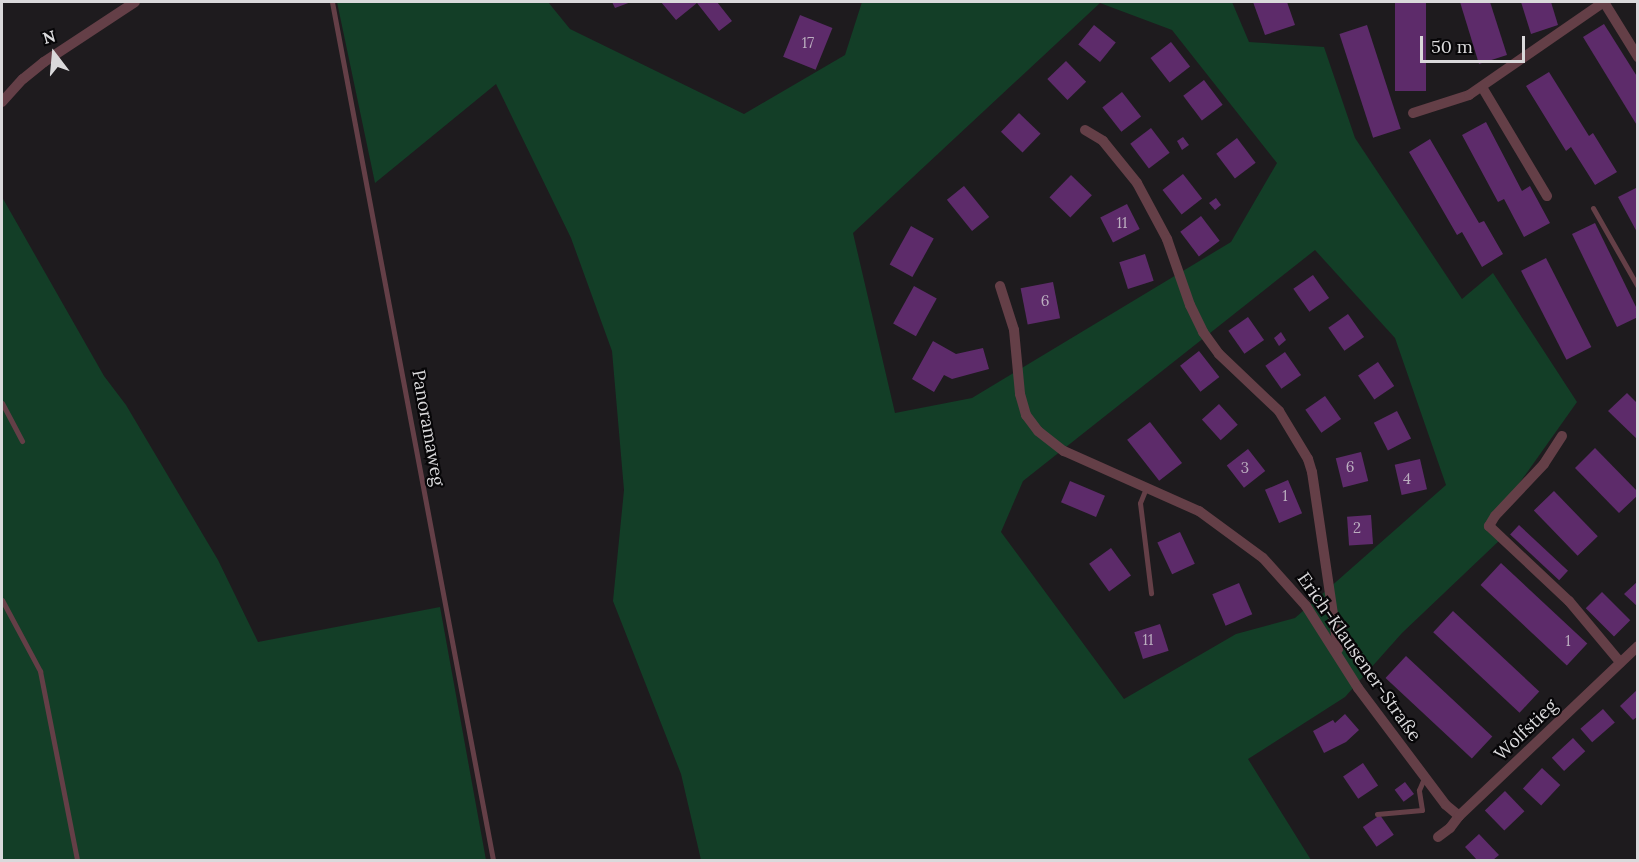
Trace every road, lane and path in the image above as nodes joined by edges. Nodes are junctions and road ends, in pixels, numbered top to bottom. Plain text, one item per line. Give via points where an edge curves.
1 (135, 2) edge
2 (332, 2) edge
3 (1604, 2) edge
4 (1638, 57) edge
5 (1482, 87) junction
6 (2, 102) edge
7 (1413, 113) dead end
8 (1085, 130) dead end
9 (1547, 196) dead end
10 (1593, 208) dead end
11 (1000, 286) dead end
12 (1638, 287) edge
13 (2, 403) edge
14 (1562, 436) dead end
15 (22, 441) dead end
16 (1146, 488) junction
17 (1151, 593) dead end
18 (2, 600) edge
19 (1638, 646) edge
20 (1339, 655) junction
21 (1620, 662) junction
22 (1424, 778) junction
23 (1377, 813) dead end
24 (1459, 816) junction
25 (1438, 837) dead end
26 (77, 861) edge
27 (493, 861) edge

1 - 6 street via 44,62
2 - 27 lane, Panoramaweg
3 - 4 street
3 - 5 street
5 - 7 street
5 - 9 street
8 - 20 street via 1103,141 1137,183 1167,239 1203,332 1219,354 1279,411 1308,459
10 - 12 lane
11 - 16 street, Erich-Klausener-Straße via 1014,330 1020,394 1026,415 1038,431 1064,451
13 - 15 lane
14 - 21 street via 1544,464 1489,526 1569,601
16 - 17 lane via 1140,502
16 - 20 street, Erich-Klausener-Straße via 1199,511 1263,558 1306,606
18 - 26 lane via 40,671
19 - 21 street, Wolfstieg
20 - 22 street, Erich-Klausener-Straße via 1358,688
21 - 24 street, Wolfstieg
22 - 23 lane via 1419,790 1422,810
22 - 24 street, Erich-Klausener-Straße
24 - 25 street, Wolfstieg

